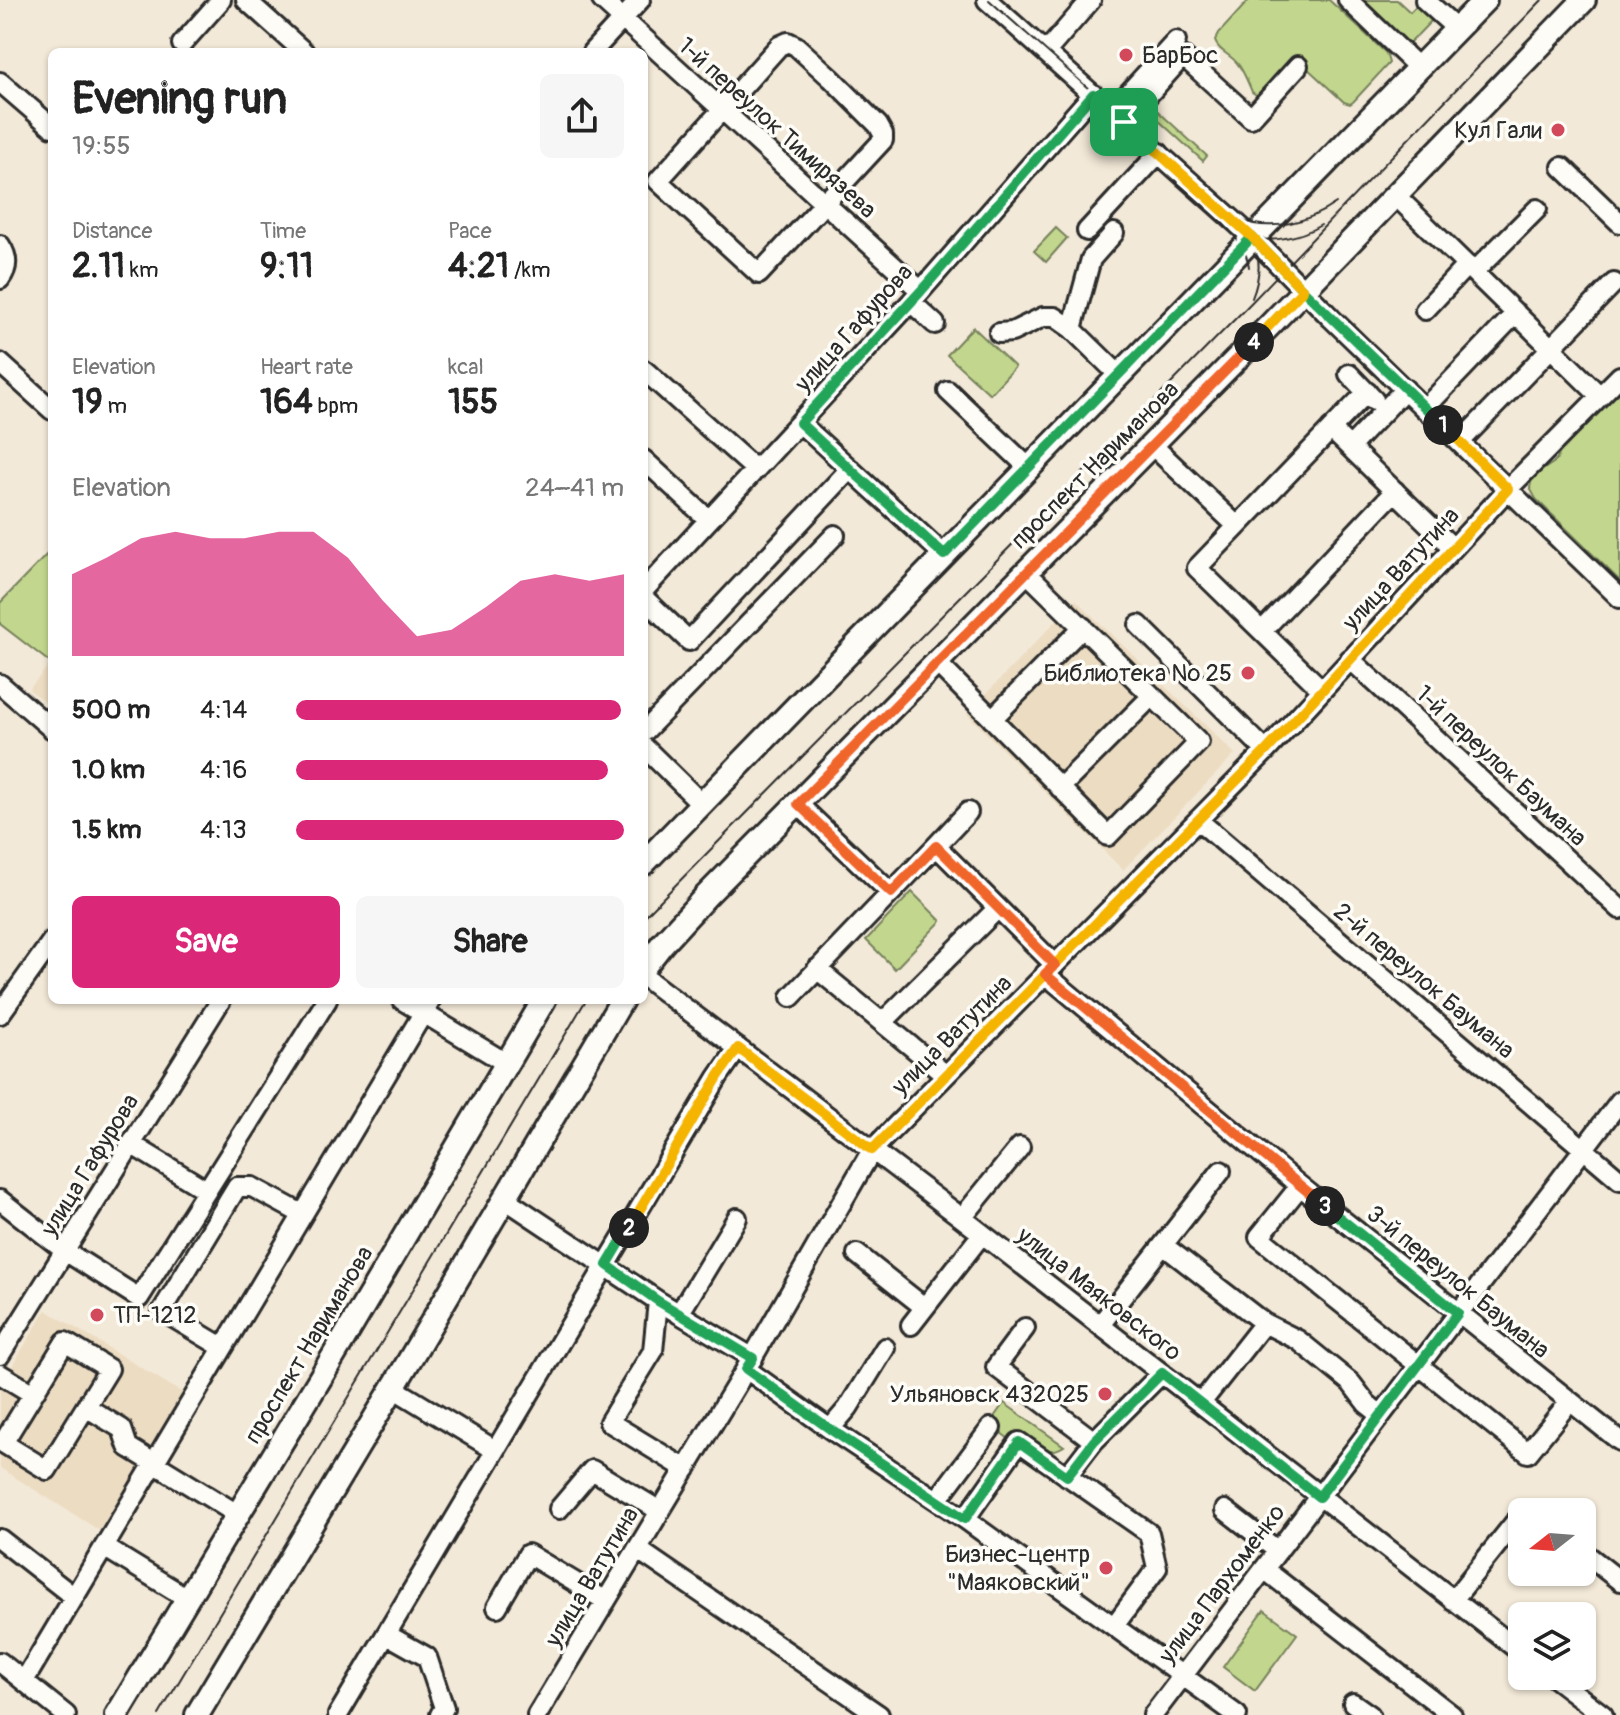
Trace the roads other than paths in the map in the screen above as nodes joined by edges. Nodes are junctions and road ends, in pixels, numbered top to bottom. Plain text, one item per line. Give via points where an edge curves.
1 (221, 0) edge
2 (246, 0) edge
3 (602, 0) edge
4 (640, 0) edge
5 (987, 0) edge
6 (1091, 0) edge
7 (1348, 0) edge
8 (1425, 0) edge
9 (1485, 0) edge
10 (1584, 0) edge
11 (623, 19) junction
12 (1457, 29) junction
13 (1176, 41) dead end
14 (182, 44) dead end
15 (300, 48) edge
16 (596, 48) edge
17 (1046, 52) junction
18 (1298, 66) dead end
19 (1419, 68) junction
20 (0, 82) edge
21 (1093, 94) junction
22 (721, 110) junction
23 (1118, 116) junction
24 (48, 124) edge
25 (1159, 153) junction
26 (1562, 167) dead end
27 (1395, 195) junction
28 (825, 204) junction
29 (1537, 209) dead end
30 (1620, 223) edge
31 (1087, 231) dead end
32 (1114, 233) dead end
33 (1252, 237) junction
34 (0, 245) edge
35 (1470, 269) junction
36 (0, 279) edge
37 (1614, 283) dead end
38 (1303, 290) junction
39 (916, 296) junction
40 (1425, 310) dead end
41 (1516, 313) junction
42 (935, 324) dead end
43 (1072, 329) junction
44 (999, 333) dead end
45 (1550, 347) junction
46 (0, 363) edge
47 (648, 374) edge
48 (1349, 374) dead end
49 (1119, 375) junction
50 (1620, 376) edge
51 (1405, 389) junction
52 (948, 391) dead end
53 (1367, 392) junction
54 (1600, 396) junction
55 (48, 406) edge
56 (1425, 408) junction
57 (1385, 410) junction
58 (800, 423) junction
59 (1331, 429) junction
60 (1460, 442) junction
61 (1152, 445) junction
62 (1350, 447) junction
63 (1029, 468) junction
64 (648, 469) edge
65 (850, 469) junction
66 (756, 470) junction
67 (1508, 489) junction
68 (1395, 491) junction
69 (709, 520) junction
70 (1237, 526) junction
71 (835, 535) dead end
72 (1453, 548) junction
73 (944, 555) junction
74 (1026, 572) junction
75 (648, 586) edge
76 (1620, 598) edge
77 (648, 602) edge
78 (1139, 625) dead end
79 (1083, 627) junction
80 (1262, 631) junction
81 (1350, 659) junction
82 (937, 663) junction
83 (1322, 690) junction
84 (4, 695) edge
85 (1152, 696) junction
86 (992, 719) junction
87 (48, 726) edge
88 (648, 728) edge
89 (648, 751) edge
90 (1266, 751) junction
91 (1060, 788) junction
92 (701, 803) junction
93 (798, 804) junction
94 (968, 812) dead end
95 (1198, 820) junction
96 (936, 846) junction
97 (648, 859) edge
98 (891, 893) junction
99 (998, 908) junction
100 (1620, 909) edge
101 (48, 947) edge
102 (648, 962) edge
103 (817, 969) junction
104 (1050, 970) junction
105 (648, 980) edge
106 (791, 997) dead end
107 (218, 1004) edge
108 (324, 1004) edge
109 (542, 1004) edge
110 (620, 1004) edge
111 (427, 1006) edge
112 (0, 1014) edge
113 (883, 1022) junction
114 (738, 1048) junction
115 (506, 1063) junction
116 (946, 1075) junction
117 (1620, 1101) edge
118 (131, 1144) junction
119 (1020, 1147) dead end
120 (1583, 1149) junction
121 (872, 1150) junction
122 (1221, 1171) dead end
123 (1620, 1180) edge
124 (1300, 1186) junction
125 (206, 1190) junction
126 (505, 1199) junction
127 (0, 1200) edge
128 (302, 1214) junction
129 (737, 1218) dead end
130 (962, 1218) junction
131 (982, 1234) junction
132 (1163, 1245) junction
133 (65, 1251) junction
134 (857, 1254) dead end
135 (607, 1265) junction
136 (658, 1301) junction
137 (924, 1307) junction
138 (1458, 1313) junction
139 (679, 1314) junction
140 (1264, 1323) junction
141 (911, 1325) dead end
142 (1100, 1325) junction
143 (1025, 1328) dead end
144 (222, 1347) junction
145 (885, 1348) dead end
146 (0, 1355) edge
147 (750, 1364) junction
148 (1418, 1366) junction
149 (1162, 1373) junction
150 (0, 1374) edge
151 (393, 1388) junction
152 (33, 1394) junction
153 (1570, 1401) junction
154 (1201, 1403) junction
155 (86, 1407) junction
156 (1381, 1415) junction
157 (991, 1428) dead end
158 (830, 1429) junction
159 (1094, 1441) junction
160 (1620, 1441) edge
161 (495, 1450) junction
162 (154, 1463) junction
163 (686, 1469) junction
164 (1067, 1476) junction
165 (1319, 1497) junction
166 (937, 1500) junction
167 (559, 1509) dead end
168 (1225, 1510) dead end
169 (660, 1511) junction
170 (237, 1514) junction
171 (965, 1519) junction
172 (1508, 1531) edge
173 (0, 1539) edge
174 (104, 1547) junction
175 (637, 1549) junction
176 (1278, 1551) junction
177 (1596, 1562) edge
178 (1264, 1569) junction
179 (1620, 1581) edge
180 (74, 1597) junction
181 (187, 1598) junction
182 (1453, 1600) junction
183 (606, 1601) junction
184 (497, 1607) dead end
185 (1114, 1626) junction
186 (386, 1634) junction
187 (1508, 1642) edge
188 (0, 1662) edge
189 (1183, 1675) junction
190 (24, 1681) junction
191 (1570, 1690) edge
192 (1353, 1703) dead end
193 (66, 1715) edge
194 (117, 1715) edge
195 (197, 1715) edge
196 (338, 1715) edge
197 (440, 1715) edge
198 (537, 1715) edge
199 (879, 1715) edge
200 (1153, 1715) edge
201 (1237, 1715) edge
202 (1370, 1715) edge
203 (1452, 1715) edge
204 (1603, 1715) edge

1 - 14 street
2 - 15 street
3 - 11 street, 1-й переулок Тимирязева
4 - 11 street
5 - 17 street
6 - 17 street
7 - 19 street
8 - 12 street
9 - 12 main road, проспект Нариманова
10 - 27 main road, проспект Нариманова
11 - 16 street
11 - 22 street, 1-й переулок Тимирязева
12 - 19 main road, проспект Нариманова
13 - 23 street
17 - 21 street
18 - 23 street via 1251,118 1183,56
19 - 33 main road, проспект Нариманова
20 - 24 street
21 - 23 street
21 - 39 street, улица Гафурова
22 - 28 street, 1-й переулок Тимирязева
22 - 28 street via 779,46 796,46 883,134
22 - 28 street via 658,181 759,274
23 - 25 street
25 - 31 street
25 - 33 street
26 - 30 street
27 - 35 street
27 - 38 main road, проспект Нариманова
28 - 39 street, 1-й переулок Тимирязева
29 - 35 street
32 - 43 street via 1091,259
33 - 38 street
33 - 49 main road, проспект Нариманова
34 - 36 street via 7,268
35 - 40 street
35 - 41 street
37 - 45 street
38 - 51 street
38 - 61 main road, проспект Нариманова
39 - 42 street, 1-й переулок Тимирязева
39 - 58 street, улица Гафурова
41 - 45 street
41 - 56 street
43 - 44 street via 1055,317 1043,317
43 - 49 street
45 - 54 street
45 - 60 street
46 - 55 street
47 - 66 street
48 - 53 street
49 - 63 main road, проспект Нариманова
50 - 54 street, улица Ватутина
51 - 56 street
51 - 57 street
52 - 63 street
53 - 57 street
53 - 59 street
54 - 67 street, улица Ватутина
56 - 60 street
57 - 62 street
58 - 65 street
58 - 66 street, улица Гафурова
59 - 62 street
59 - 70 street
60 - 67 street
61 - 70 street
61 - 74 main road, проспект Нариманова
62 - 68 street
63 - 73 main road, проспект Нариманова
64 - 69 street
65 - 73 street
65 - 77 street via 689,641
66 - 69 street, улица Гафурова
67 - 72 street, улица Ватутина
67 - 76 street
68 - 72 street
68 - 80 street
69 - 75 street, улица Гафурова
70 - 80 street via 1197,568
71 - 88 street
72 - 81 street, улица Ватутина
73 - 92 main road, проспект Нариманова
74 - 79 street
74 - 82 main road, проспект Нариманова
78 - 90 street
79 - 85 street
79 - 86 street
80 - 83 street
81 - 83 street, улица Ватутина
81 - 100 street, 1-й переулок Баумана
82 - 86 street
82 - 93 main road, проспект Нариманова
83 - 90 street, улица Ватутина
84 - 87 street
85 - 91 street
85 - 91 street via 1199,742 1108,836
86 - 91 street
89 - 92 street
90 - 95 street, улица Ватутина
92 - 97 main road, проспект Нариманова
93 - 98 street
93 - 102 main road, проспект Нариманова
94 - 96 street
95 - 104 street, улица Ватутина
95 - 120 street, 2-й переулок Баумана
96 - 98 street
96 - 99 street, 3-й переулок Баумана
98 - 103 street
99 - 104 street, 3-й переулок Баумана
99 - 113 street
101 - 112 street
103 - 106 street
103 - 113 street
104 - 116 street, улица Ватутина
104 - 124 street, 3-й переулок Баумана
105 - 114 street, улица Маяковского
107 - 118 street, улица Гафурова
108 - 125 street
109 - 115 main road, проспект Нариманова
110 - 126 main road
111 - 115 street
111 - 128 street
113 - 116 street
114 - 121 street, улица Маяковского
114 - 135 street
115 - 170 main road, проспект Нариманова
116 - 121 street, улица Ватутина
117 - 120 street, улица Пархоменко
118 - 125 street
118 - 133 street, улица Гафурова
119 - 130 street
120 - 123 street, 2-й переулок Баумана
120 - 138 street, улица Пархоменко
121 - 130 street, улица Маяковского
121 - 147 street, улица Ватутина
122 - 132 street
124 - 138 street, 3-й переулок Баумана
124 - 148 street via 1259,1237
125 - 133 street via 139,1298
126 - 135 street
126 - 151 main road
127 - 133 street
128 - 144 street
128 - 144 street via 252,1187 237,1187 162,1311
129 - 139 street
130 - 131 street, улица Маяковского
131 - 137 street
131 - 142 street, улица Маяковского
132 - 140 street
132 - 142 street
133 - 146 street, улица Гафурова
134 - 137 street
135 - 136 street
135 - 161 street
136 - 139 street
136 - 163 street via 653,1351 609,1422
137 - 141 street
138 - 148 street, улица Пархоменко
138 - 153 street, 3-й переулок Баумана
139 - 147 street
140 - 154 street
140 - 156 street via 1298,1340
142 - 149 street, улица Маяковского
143 - 159 street via 996,1367
144 - 162 street
145 - 158 street
147 - 158 street
147 - 163 street, улица Ватутина
148 - 153 street via 1528,1453
148 - 156 street, улица Пархоменко
149 - 154 street, улица Маяковского
149 - 159 street
150 - 152 street
151 - 161 street
151 - 195 main road
152 - 155 street via 65,1342 109,1369
152 - 155 street via 3,1443 47,1470
153 - 160 street, 3-й переулок Баумана
154 - 165 street, улица Маяковского
155 - 162 street via 122,1429 128,1447
156 - 165 street, улица Пархоменко
157 - 166 street
158 - 166 street
159 - 164 street
161 - 186 street
162 - 170 street
162 - 174 street
163 - 169 street, улица Ватутина
164 - 171 street via 1019,1442
164 - 185 street via 1149,1533 1157,1568
165 - 176 street, улица Пархоменко
165 - 182 street, улица Маяковского
166 - 171 street
167 - 169 street via 592,1470
168 - 176 street
169 - 175 street, улица Ватутина
170 - 181 main road, проспект Нариманова
171 - 185 street
172 - 182 street
173 - 180 street
174 - 180 street
174 - 181 street
175 - 183 street, улица Ватутина
175 - 199 street
176 - 178 street, улица Пархоменко
177 - 179 street
178 - 189 street, улица Пархоменко
178 - 203 street
180 - 190 street
181 - 194 main road, проспект Нариманова
182 - 187 street, улица Маяковского
183 - 184 street via 528,1554
183 - 198 street, улица Ватутина
185 - 189 street
186 - 196 street
186 - 197 street via 427,1657 444,1708
188 - 190 street
189 - 200 street, улица Пархоменко
189 - 201 street
190 - 193 street
191 - 204 street
192 - 202 street

